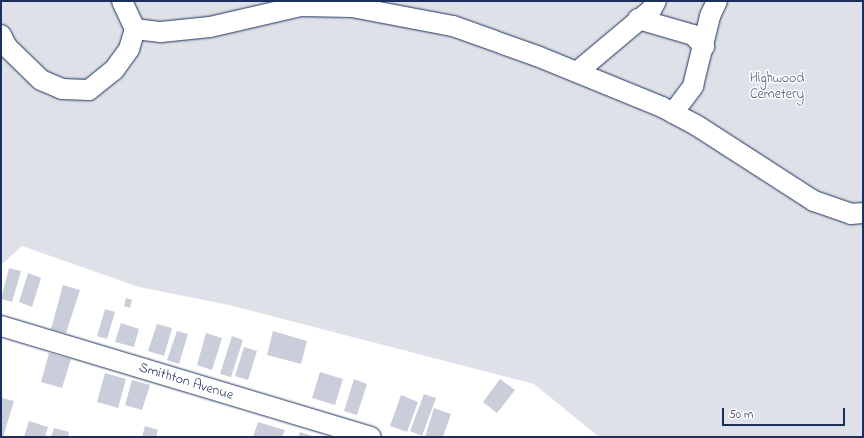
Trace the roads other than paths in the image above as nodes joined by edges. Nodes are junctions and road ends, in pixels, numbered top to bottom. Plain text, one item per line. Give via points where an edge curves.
1 (122, 1) edge
2 (656, 1) edge
3 (713, 4) edge
4 (287, 5) edge
5 (249, 9) edge
6 (638, 19) junction
7 (135, 29) junction
8 (1, 35) edge
9 (704, 46) junction
10 (577, 72) junction
11 (673, 113) junction
12 (863, 213) edge
13 (1, 326) edge
14 (371, 437) edge

1 - 7 street
2 - 6 street via 651,10
3 - 9 street
4 - 5 street
4 - 10 street via 352,7 446,24 485,36
5 - 7 street via 210,27 168,31
6 - 9 street via 693,35
6 - 10 street
7 - 8 street via 129,49 114,70 89,90 62,89 41,80 7,47
9 - 11 street via 693,86
10 - 11 street
11 - 12 street via 814,200 851,214
13 - 14 street, Smithton Avenue

